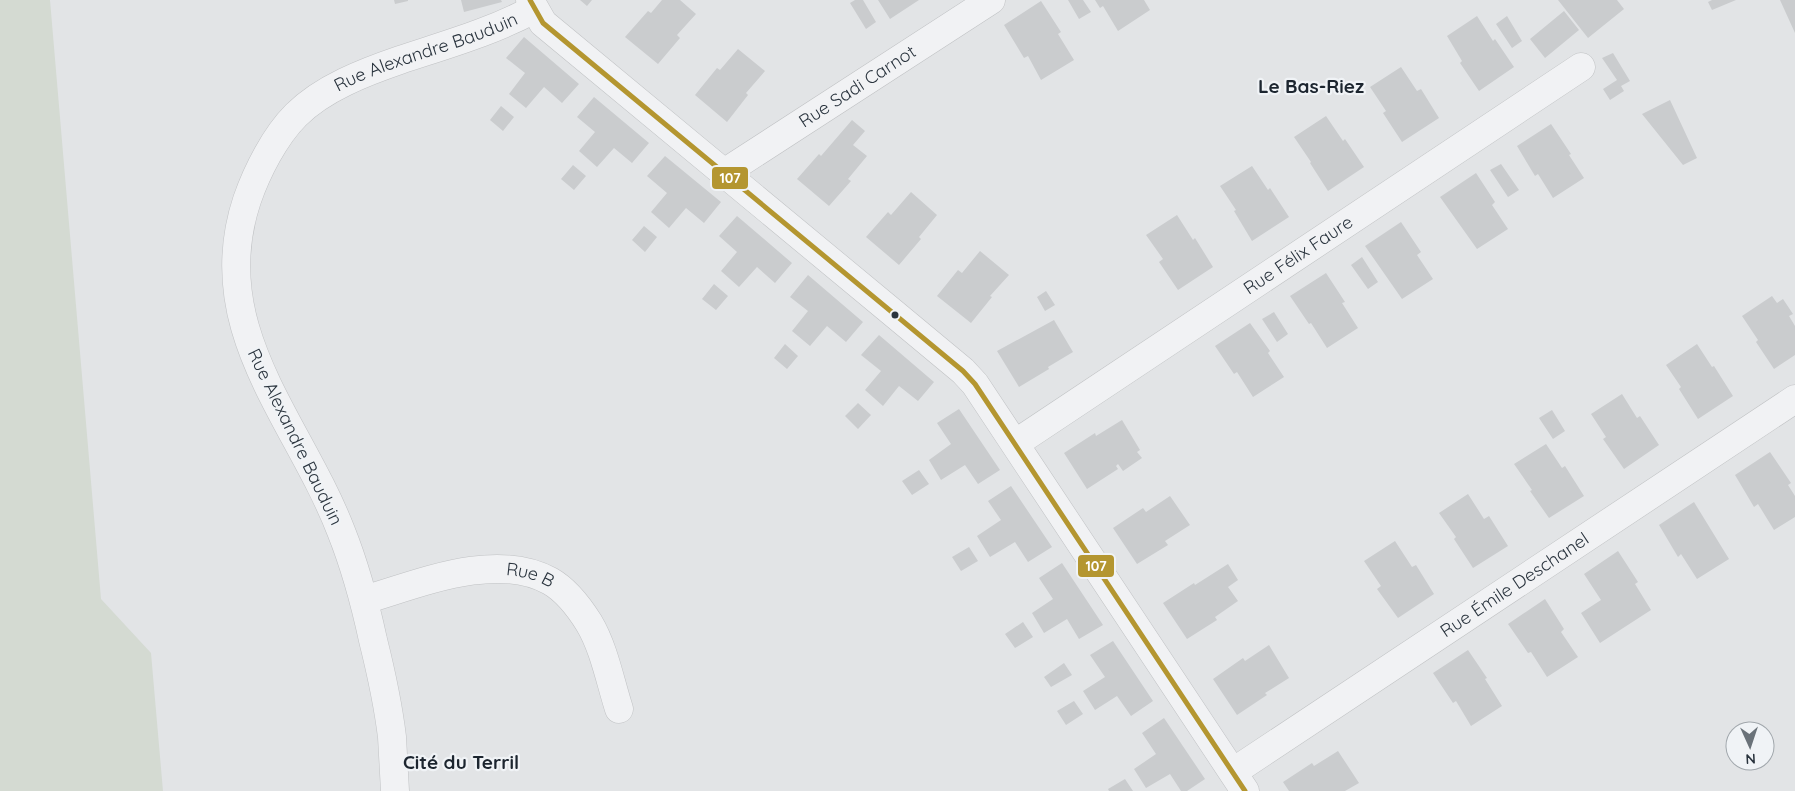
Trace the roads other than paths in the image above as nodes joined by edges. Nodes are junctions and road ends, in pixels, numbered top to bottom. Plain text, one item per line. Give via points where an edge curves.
1 (991, 0) edge
2 (532, 5) edge
3 (1580, 68) dead end
4 (724, 173) junction
5 (1795, 399) edge
6 (1016, 443) junction
7 (364, 600) junction
8 (619, 709) dead end
9 (1239, 782) edge
10 (395, 791) edge

1 - 4 street, Rue Sadi Carnot
2 - 4 street via 542,23
2 - 7 street, Rue Alexandre Bauduin via 506,24 371,70 329,90 296,114 283,132 260,170 244,210 239,233 238,277 242,318 249,343 335,517
3 - 6 street, Rue Félix Faure
4 - 6 street via 964,372
5 - 9 street, Rue Émile Deschanel
6 - 9 street
7 - 8 street, Rue B via 472,571 511,570 550,581 566,593 590,624
7 - 10 street, Rue Alexandre Bauduin via 386,697

